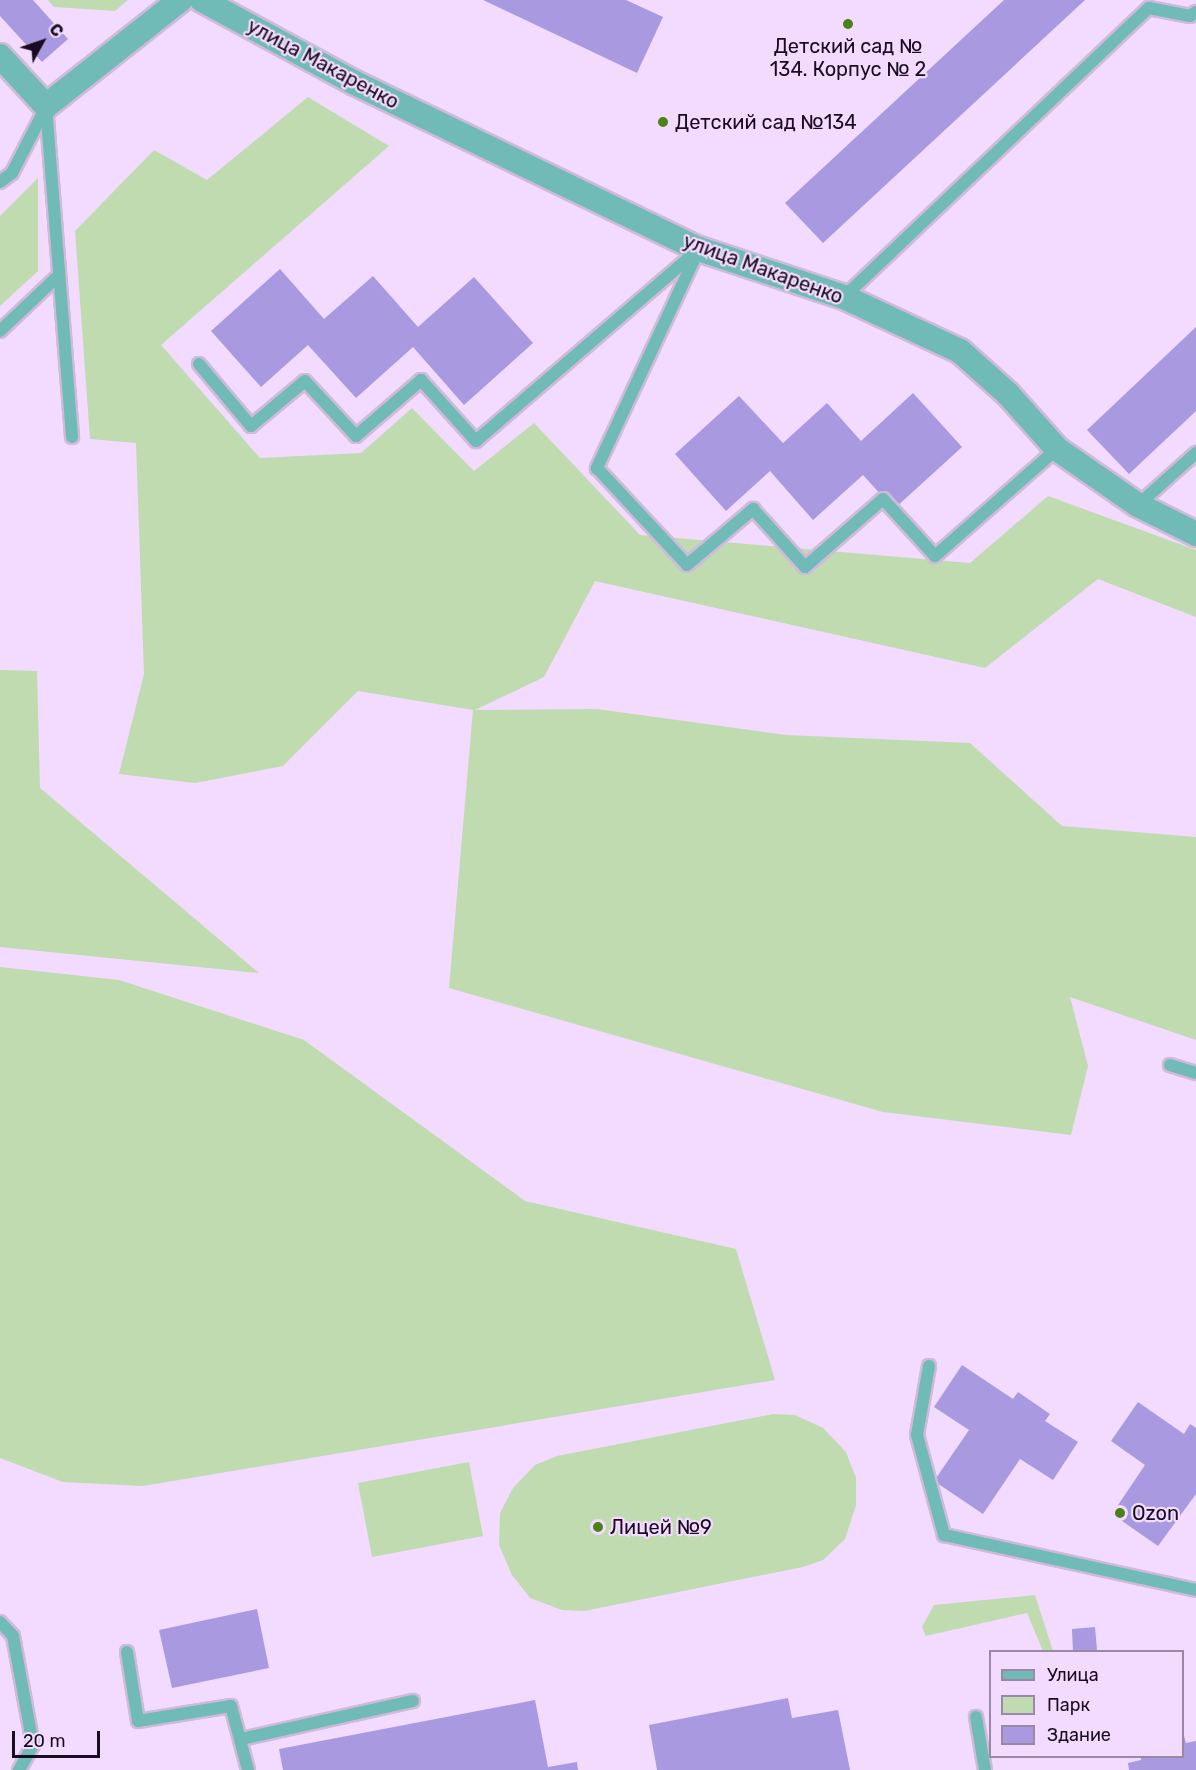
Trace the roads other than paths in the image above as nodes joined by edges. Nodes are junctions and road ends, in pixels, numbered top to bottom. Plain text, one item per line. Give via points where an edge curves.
1 (180, 0) edge
2 (202, 0) edge
3 (1196, 12) edge
4 (0, 56) edge
5 (46, 106) junction
6 (0, 182) edge
7 (699, 249) junction
8 (59, 275) junction
9 (843, 297) junction
10 (0, 331) edge
11 (199, 364) dead end
12 (72, 437) dead end
13 (1057, 449) junction
14 (1196, 453) edge
15 (1138, 505) junction
16 (1196, 534) edge
17 (1170, 1065) dead end
18 (1196, 1073) edge
19 (929, 1366) dead end
20 (1196, 1590) edge
21 (0, 1622) edge
22 (127, 1652) dead end
23 (413, 1701) dead end
24 (975, 1717) dead end
25 (241, 1739) junction
26 (19, 1770) edge
27 (248, 1770) edge
28 (985, 1770) edge

1 - 5 street
2 - 7 street, улица Макаренко via 355,82
3 - 9 lane via 1190,16 1149,8
4 - 5 street
5 - 6 lane via 12,173
5 - 8 lane
7 - 9 street, улица Макаренко
7 - 11 lane via 476,441 421,380 356,436 304,381 250,426
7 - 13 lane via 597,468 687,565 753,509 805,567 883,499 935,556
8 - 10 lane
8 - 12 lane
9 - 13 street, улица Макаренко via 960,351 1008,394
13 - 15 street, улица Макаренко
14 - 15 lane
15 - 16 street, улица Макаренко
17 - 18 lane
19 - 20 lane via 917,1436 944,1535
21 - 26 lane via 13,1636 33,1745
22 - 25 lane via 138,1721 231,1706
23 - 25 lane
24 - 28 lane
25 - 27 lane

